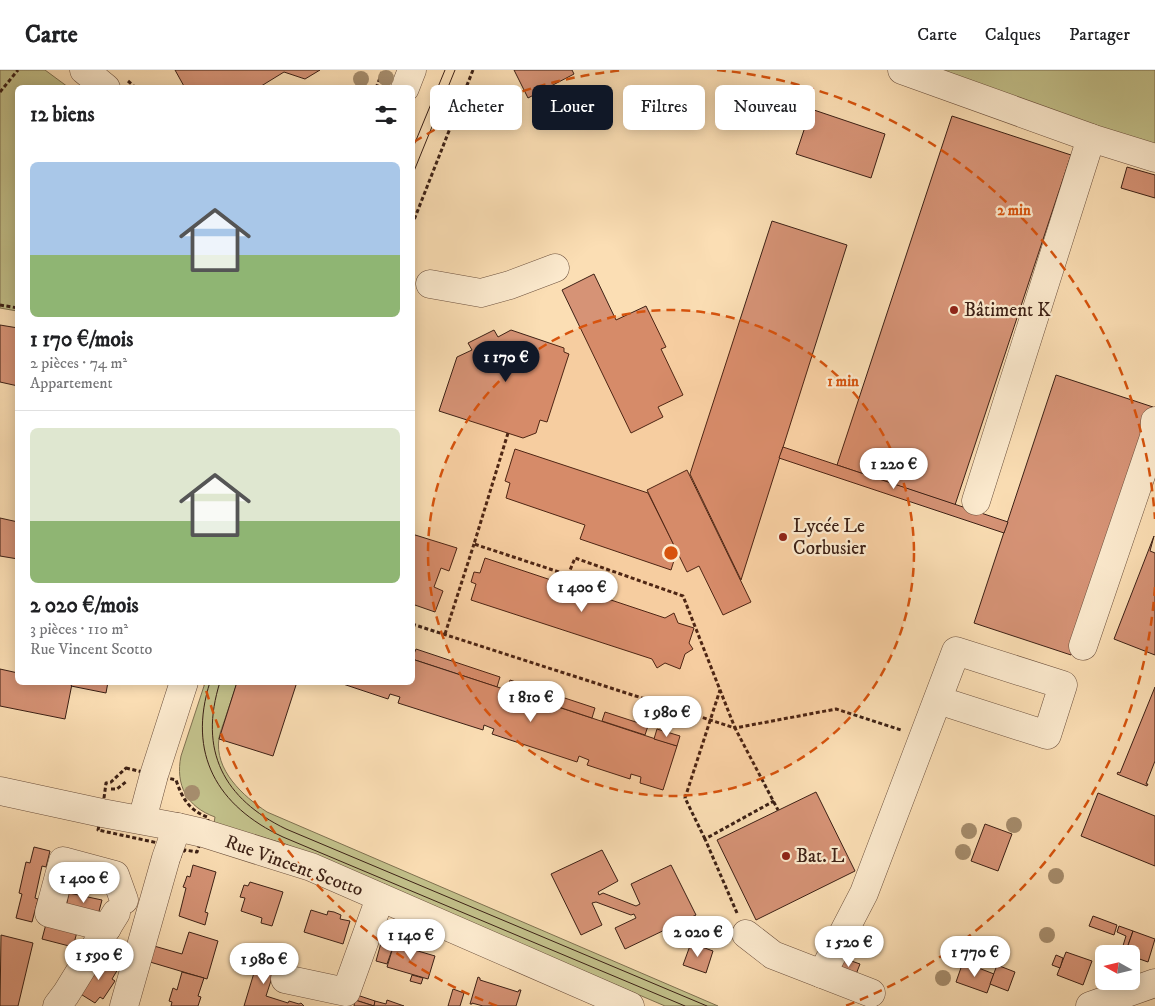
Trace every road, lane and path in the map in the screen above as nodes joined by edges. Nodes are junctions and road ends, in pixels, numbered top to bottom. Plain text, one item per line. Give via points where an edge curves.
1 (18, 70) edge
2 (84, 70) edge
3 (383, 70) edge
4 (412, 70) edge
5 (473, 70) edge
6 (902, 70) edge
7 (102, 85) edge
8 (377, 85) edge
9 (406, 85) edge
10 (0, 92) edge
11 (1092, 138) junction
12 (1155, 158) edge
13 (415, 217) edge
14 (555, 268) dead end
15 (430, 284) dead end
16 (0, 305) edge
17 (15, 308) edge
18 (1155, 421) edge
19 (508, 433) dead end
20 (976, 501) dead end
21 (474, 544) junction
22 (415, 625) edge
23 (444, 634) junction
24 (1083, 646) dead end
25 (183, 685) edge
26 (720, 690) junction
27 (938, 700) dead end
28 (709, 720) junction
29 (735, 728) junction
30 (923, 738) junction
31 (130, 777) dead end
32 (116, 789) dead end
33 (0, 791) edge
34 (774, 801) junction
35 (778, 810) dead end
36 (142, 820) junction
37 (177, 826) junction
38 (705, 838) junction
39 (379, 897) junction
40 (124, 900) junction
41 (153, 906) junction
42 (107, 928) junction
43 (746, 934) joint
44 (822, 974) junction
45 (285, 979) dead end
46 (1155, 983) edge
47 (871, 993) dead end
48 (56, 1006) edge
49 (124, 1006) edge
50 (630, 1006) edge
51 (1090, 1006) edge

1 - 10 path
2 - 7 street
3 - 8 path
4 - 9 street
5 - 13 path
6 - 11 street
11 - 12 street
11 - 20 street
14 - 15 street via 481,293
16 - 17 path
18 - 24 street via 1154,438
19 - 21 path
21 - 23 path
21 - 26 path via 568,575 575,558 683,596
22 - 23 path
23 - 28 path
25 - 36 street
26 - 28 path
26 - 29 path
27 - 30 street
28 - 29 path
28 - 38 path via 684,798
29 - 30 path via 836,709
29 - 34 path
30 - 44 street via 864,894
31 - 32 path
33 - 36 street, Rue Vincent Scotto
34 - 35 path
34 - 38 path
36 - 37 street, Rue Vincent Scotto
37 - 39 street, Rue Vincent Scotto via 311,867
37 - 41 street
38 - 43 path
39 - 45 street via 346,992
39 - 50 street, Rue Vincent Scotto
40 - 41 street
40 - 42 street
40 - 42 street via 115,875 63,862 49,913
41 - 49 street
42 - 48 street
43 - 44 street via 773,955
44 - 47 street
46 - 51 street

